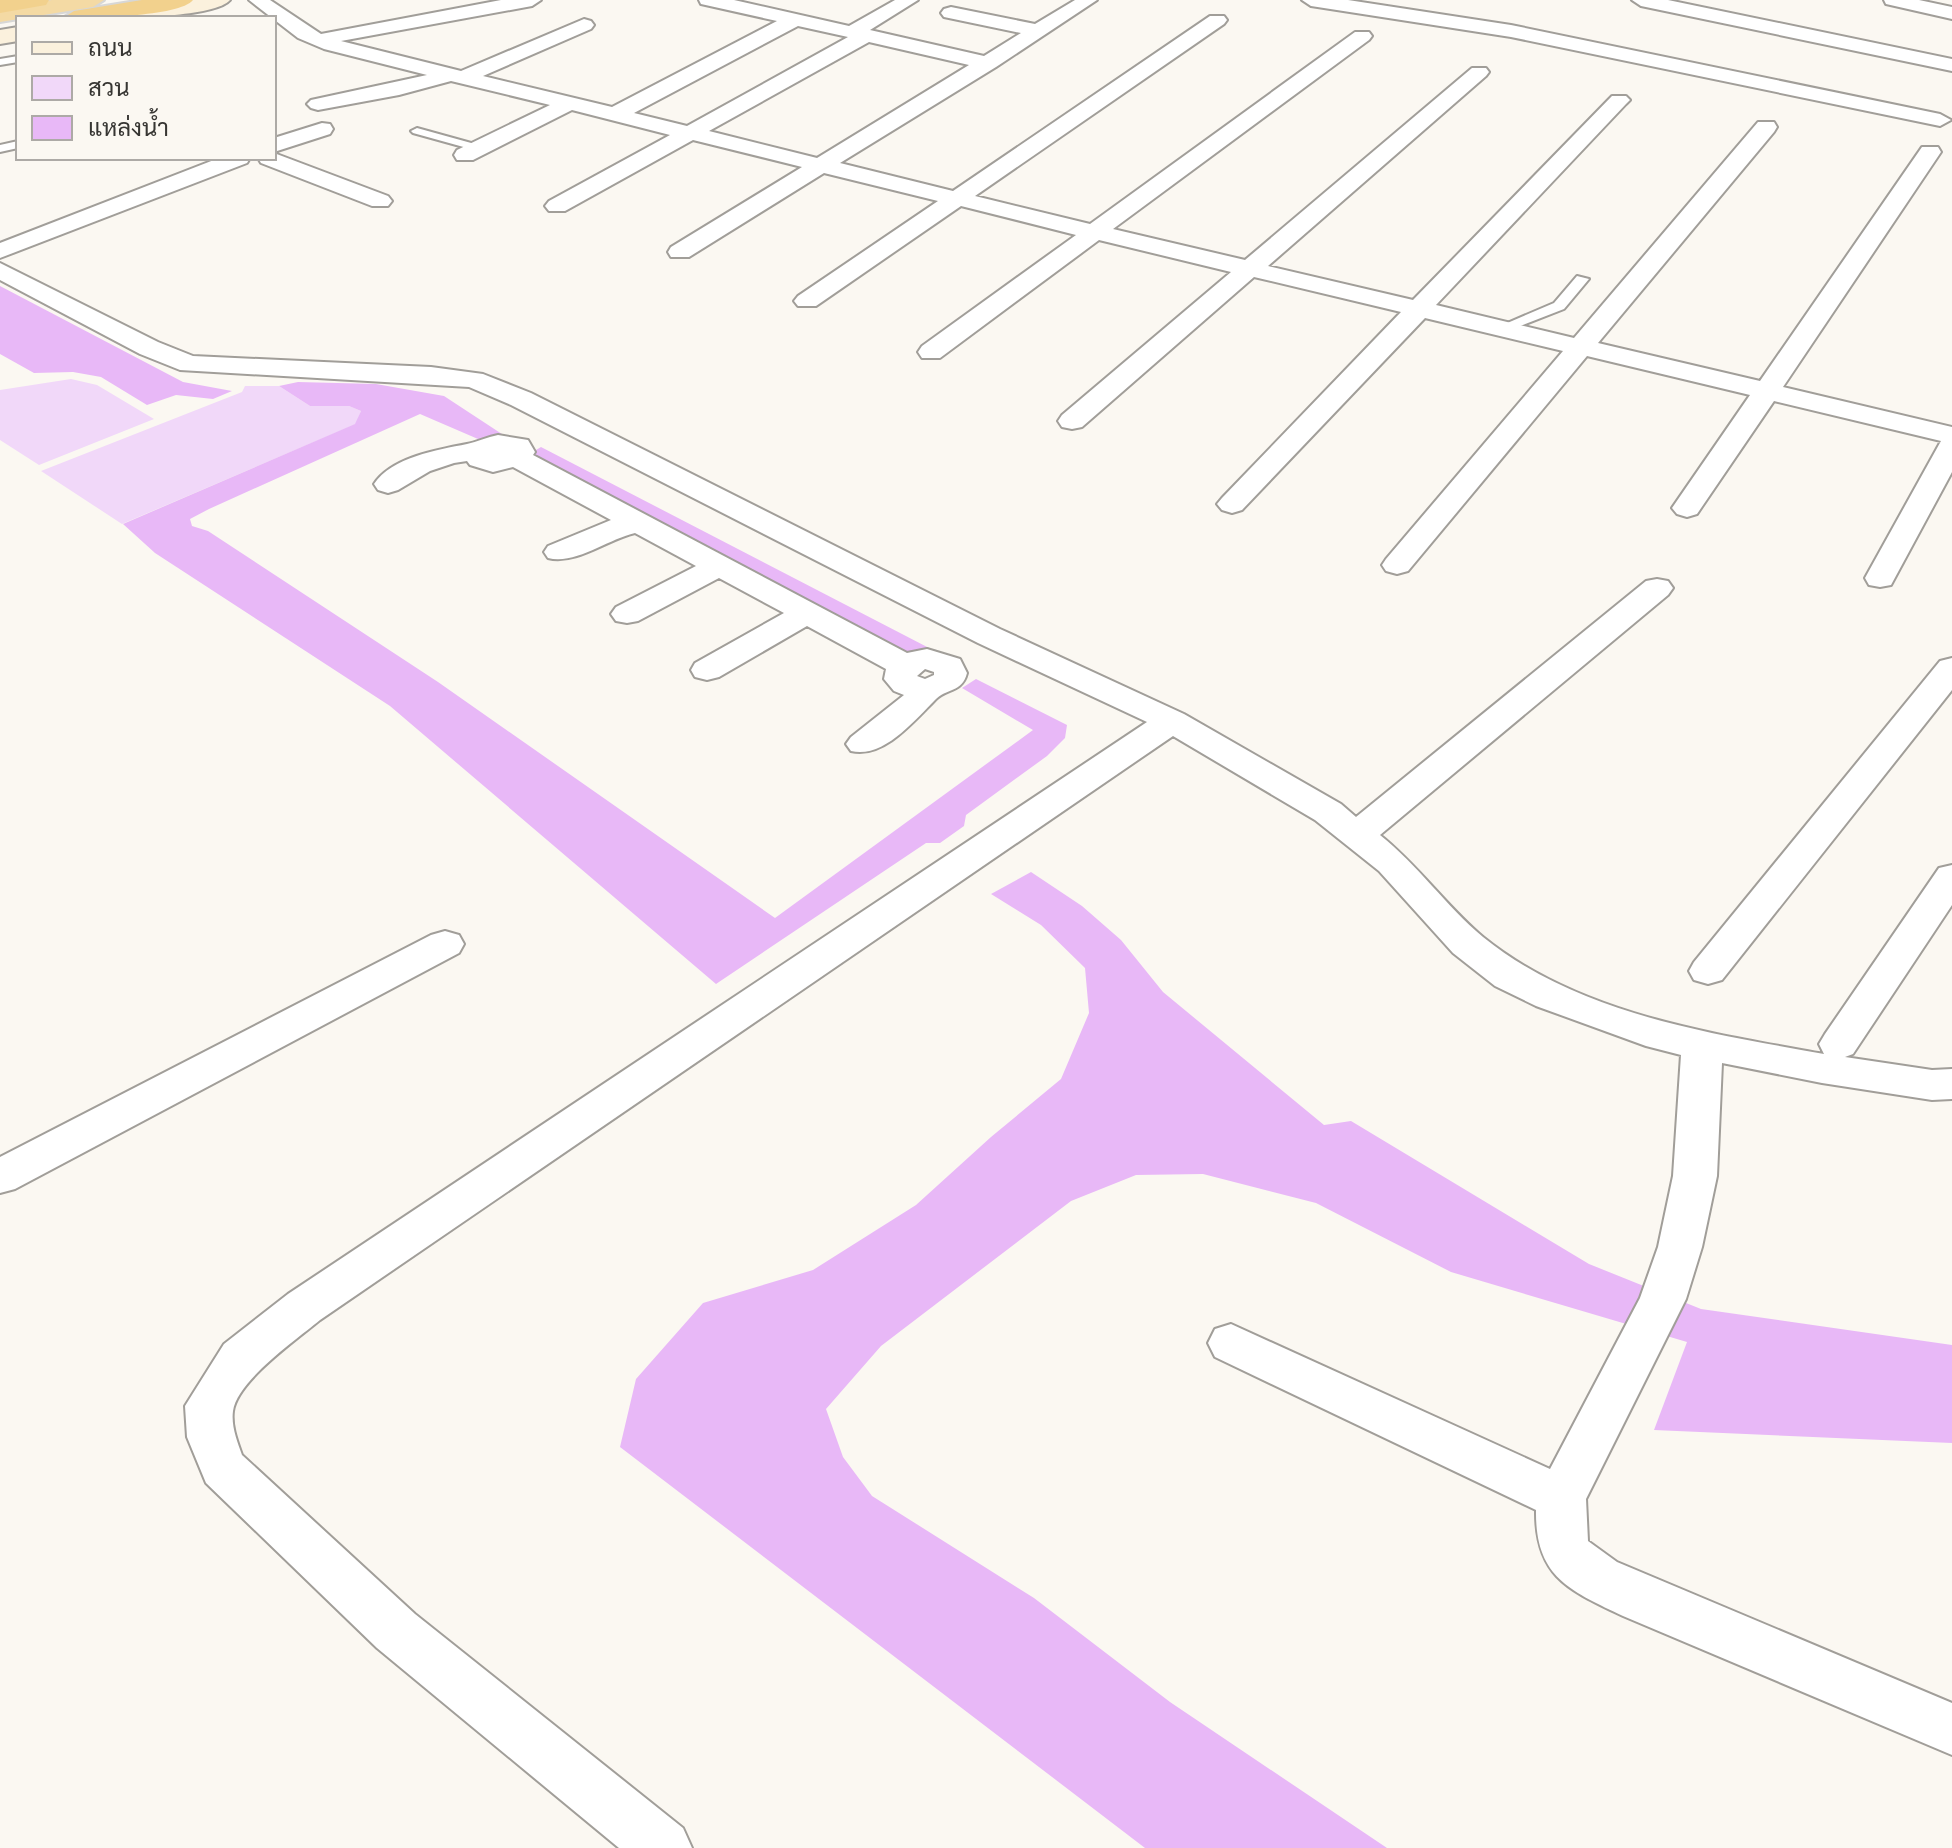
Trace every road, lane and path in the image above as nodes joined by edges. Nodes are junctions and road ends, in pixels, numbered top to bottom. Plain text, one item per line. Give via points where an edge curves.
1 (38, 0) edge
2 (93, 0) edge
3 (182, 0) edge
4 (219, 0) edge
5 (258, 0) edge
6 (532, 0) edge
7 (713, 0) edge
8 (909, 0) edge
9 (1088, 0) edge
10 (1311, 0) edge
11 (1893, 0) edge
12 (1645, 1) edge
13 (0, 6) edge
14 (951, 13) dead end
15 (1952, 13) edge
16 (0, 15) edge
17 (86, 16) edge
18 (125, 16) edge
19 (1529, 17) dead end
20 (1628, 19) dead end
21 (794, 20) junction
22 (1217, 20) dead end
23 (1752, 22) junction
24 (584, 25) dead end
25 (1040, 31) junction
26 (1511, 31) junction
27 (860, 34) junction
28 (1362, 36) dead end
29 (1728, 39) dead end
30 (316, 40) junction
31 (1860, 45) junction
32 (1841, 60) dead end
33 (989, 63) junction
34 (1952, 65) edge
35 (449, 72) junction
36 (1479, 72) dead end
37 (538, 74) dead end
38 (509, 87) junction
39 (1619, 100) dead end
40 (572, 102) junction
41 (318, 104) dead end
42 (617, 113) junction
43 (1940, 120) dead end
44 (1766, 127) dead end
45 (322, 129) dead end
46 (417, 131) dead end
47 (693, 131) junction
48 (276, 144) edge
49 (472, 151) joint
50 (1930, 152) dead end
51 (234, 160) edge
52 (274, 160) edge
53 (824, 166) junction
54 (961, 196) junction
55 (380, 201) dead end
56 (557, 206) dead end
57 (1094, 232) junction
58 (0, 251) edge
59 (680, 252) dead end
60 (1251, 269) junction
61 (0, 270) edge
62 (1582, 279) dead end
63 (807, 301) dead end
64 (1423, 307) junction
65 (1505, 327) junction
66 (1583, 346) junction
67 (931, 352) dead end
68 (1764, 390) junction
69 (1072, 421) dead end
70 (566, 422) junction
71 (1952, 435) edge
72 (1952, 446) edge
73 (518, 452) junction
74 (388, 484) dead end
75 (1232, 504) dead end
76 (1687, 508) dead end
77 (637, 524) junction
78 (559, 552) dead end
79 (1397, 565) dead end
80 (717, 567) junction
81 (1880, 578) dead end
82 (1657, 588) dead end
83 (807, 613) junction
84 (627, 614) dead end
85 (989, 636) junction
86 (1952, 668) edge
87 (707, 670) dead end
88 (925, 674) junction
89 (1172, 721) junction
90 (863, 744) dead end
91 (1359, 833) junction
92 (1952, 877) edge
93 (445, 944) dead end
94 (1708, 971) dead end
95 (1839, 1044) dead end
96 (1702, 1046) junction
97 (1952, 1084) edge
98 (0, 1177) edge
99 (1231, 1343) dead end
100 (1561, 1498) junction
101 (1952, 1729) edge
102 (663, 1848) edge

1 - 13 highway
2 - 16 highway
3 - 17 highway
4 - 18 main road
5 - 30 street
6 - 30 street
7 - 21 street
8 - 27 street
9 - 25 street
10 - 26 street
11 - 15 street
12 - 20 street
12 - 23 street
14 - 25 street
19 - 26 street
21 - 27 street
21 - 42 street
22 - 54 street
23 - 29 street
23 - 31 street
24 - 35 street
25 - 33 street
26 - 43 street
27 - 33 street
27 - 47 street
28 - 57 street
30 - 35 street
31 - 32 street
31 - 34 street
33 - 53 street
35 - 38 street
35 - 41 street via 399,89
36 - 60 street
37 - 38 street
38 - 40 street
39 - 64 street
40 - 42 street
40 - 49 street
42 - 47 street
44 - 66 street
45 - 48 street
46 - 49 lane
47 - 53 street
47 - 56 street
50 - 68 street
51 - 58 street
52 - 55 street
53 - 54 street
53 - 59 street
54 - 57 street
54 - 63 street
57 - 60 street
57 - 67 street
60 - 64 street
60 - 69 street
61 - 70 street via 189,364 474,380
62 - 65 lane via 1559,306
64 - 65 street
64 - 75 street
65 - 66 street
66 - 68 street
66 - 79 street
68 - 71 street
68 - 76 street
70 - 73 street
70 - 85 street
72 - 81 street
73 - 74 street via 493,463 480,459 479,452 446,455
73 - 77 street
77 - 78 street via 608,530
77 - 80 street
80 - 83 street
80 - 84 street
82 - 91 street
83 - 87 street
83 - 88 street
85 - 88 street
85 - 89 street
86 - 94 street
88 - 90 street via 916,703
89 - 91 street
89 - 102 street via 304,1307 241,1358 209,1406 211,1437 223,1468 396,1631
91 - 96 street via 1467,944 1509,976 1660,1036
92 - 95 street
93 - 98 street
96 - 97 street
96 - 100 street via 1695,1176 1680,1247 1663,1299
99 - 100 street
100 - 101 street via 1565,1550 1600,1578

